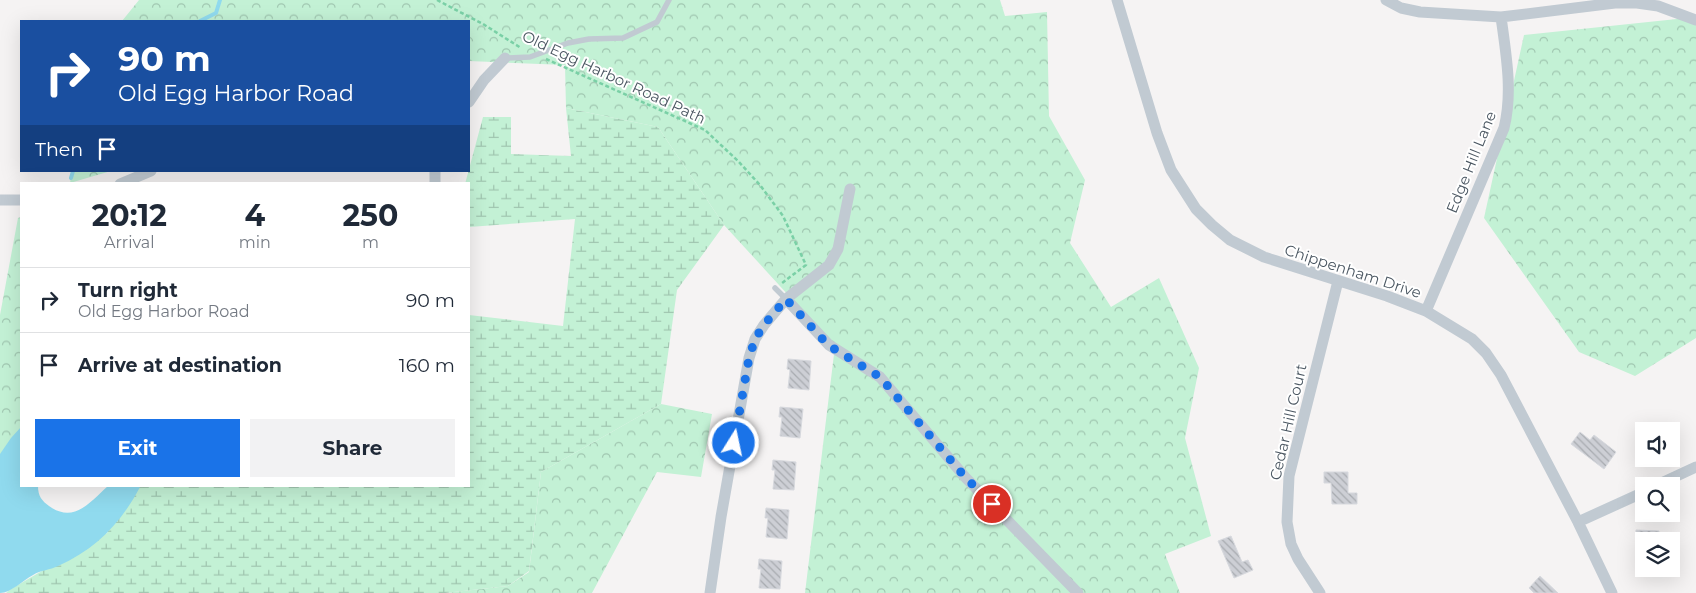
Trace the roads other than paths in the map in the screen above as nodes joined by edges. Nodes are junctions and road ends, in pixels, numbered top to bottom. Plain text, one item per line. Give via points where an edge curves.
1 (669, 0) edge
2 (1117, 0) edge
3 (1386, 0) edge
4 (1501, 17) junction
5 (1696, 20) edge
6 (505, 58) joint
7 (470, 101) edge
8 (149, 172) edge
9 (125, 182) edge
10 (850, 189) dead end
11 (0, 200) edge
12 (20, 200) edge
13 (1338, 281) junction
14 (775, 288) road end
15 (786, 299) junction
16 (1426, 311) junction
17 (1696, 467) edge
18 (1675, 477) edge
19 (1635, 496) edge
20 (1578, 522) junction
21 (710, 593) edge
22 (1078, 593) edge
23 (1320, 593) edge
24 (1612, 593) edge

1 - 6 lane via 657,22 623,38 589,39 536,55
2 - 13 street, Chippenham Drive via 1157,133 1171,170 1196,209 1230,240 1264,257
3 - 4 street via 1400,8 1420,12
4 - 5 street via 1629,3 1658,6
4 - 16 street, Edge Hill Lane via 1508,73 1506,120
6 - 7 street
8 - 9 street
10 - 15 street via 838,249 829,265
11 - 12 street
13 - 16 street, Chippenham Drive
13 - 23 street, Cedar Hill Court via 1289,476 1287,522 1291,544
14 - 15 lane
15 - 21 street via 755,339 749,358
15 - 22 street via 828,345 880,377 965,477
16 - 20 street, Chippenham Drive via 1472,339 1486,353 1501,375
17 - 18 street
19 - 20 street
20 - 24 street, Chippenham Drive

